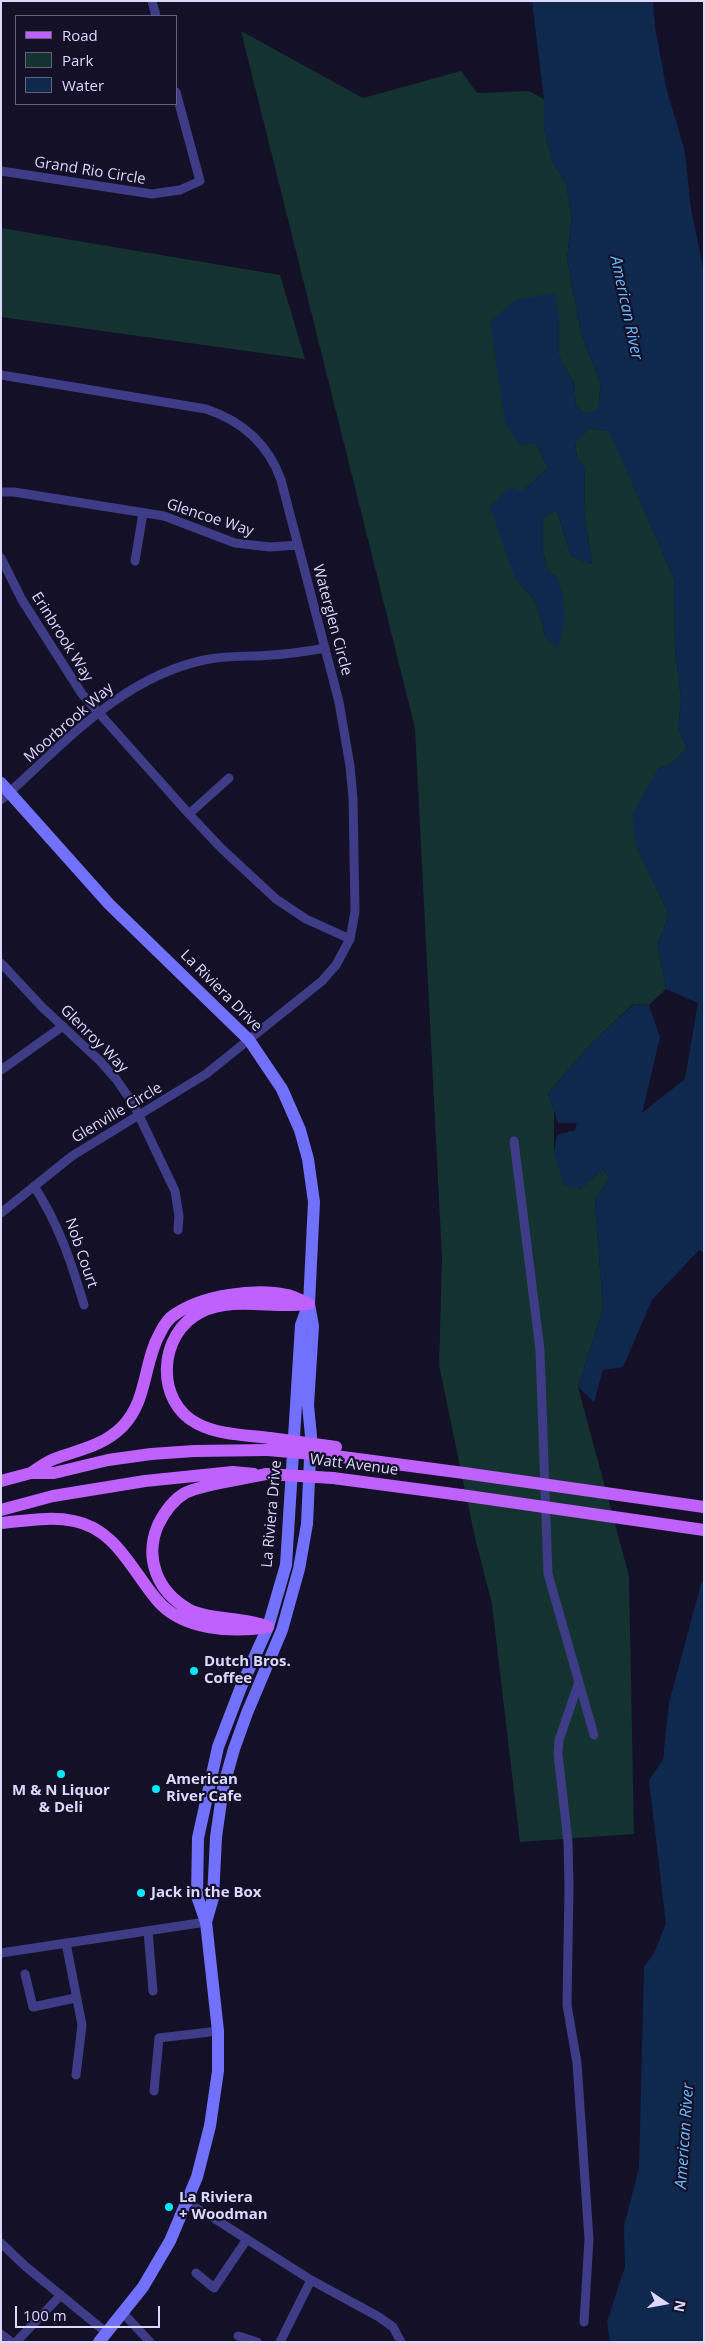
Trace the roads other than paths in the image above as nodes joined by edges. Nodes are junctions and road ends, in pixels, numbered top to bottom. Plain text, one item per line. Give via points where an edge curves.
1 (152, 1) edge
2 (156, 15) edge
3 (178, 99) edge
4 (1, 171) edge
5 (1, 375) edge
6 (1, 492) edge
7 (143, 513) junction
8 (298, 545) junction
9 (1, 558) edge
10 (135, 561) dead end
11 (325, 648) junction
12 (98, 713) junction
13 (229, 778) dead end
14 (1, 782) edge
15 (6, 797) edge
16 (189, 814) junction
17 (350, 939) junction
18 (1, 963) edge
19 (63, 1026) junction
20 (249, 1040) junction
21 (1, 1070) edge
22 (139, 1116) junction
23 (514, 1141) dead end
24 (34, 1186) junction
25 (1, 1213) edge
26 (178, 1230) dead end
27 (309, 1304) junction
28 (84, 1305) dead end
29 (269, 1444) junction
30 (31, 1473) junction
31 (266, 1474) junction
32 (1, 1481) edge
33 (704, 1507) edge
34 (1, 1510) edge
35 (1, 1524) edge
36 (704, 1530) edge
37 (268, 1627) junction
38 (579, 1682) junction
39 (594, 1735) dead end
40 (211, 1773) junction
41 (216, 1837) junction
42 (206, 1922) junction
43 (148, 1931) junction
44 (66, 1943) junction
45 (1, 1953) edge
46 (25, 1974) dead end
47 (154, 1991) dead end
48 (76, 1998) junction
49 (218, 2031) junction
50 (76, 2075) dead end
51 (154, 2091) dead end
52 (187, 2203) junction
53 (247, 2239) junction
54 (1, 2243) edge
55 (196, 2273) dead end
56 (311, 2280) junction
57 (61, 2295) junction
58 (124, 2314) junction
59 (584, 2322) dead end
60 (1, 2334) edge
61 (238, 2336) dead end
62 (103, 2337) edge
63 (11, 2342) edge
64 (16, 2342) edge
65 (150, 2342) edge
66 (257, 2342) edge
67 (280, 2342) edge
68 (401, 2342) edge

1 - 2 street
3 - 4 street, Grand Rio Circle via 200,181 180,190 152,194
5 - 8 street, Waterglen Circle via 206,409 232,420 255,437 272,460 281,480
6 - 7 street, Glencoe Way
7 - 8 street, Glencoe Way via 177,519 235,543 270,547
7 - 10 street, Glencoe Way
8 - 11 street, Waterglen Circle
9 - 12 street, Erinbrook Way via 70,678
11 - 12 street, Moorbrook Way via 272,655 230,656 183,665 146,680
11 - 17 street, Waterglen Circle via 345,734 353,798 355,912
12 - 15 street, Moorbrook Way
12 - 16 street, Erinbrook Way
13 - 16 street
14 - 15 street, La Riviera Drive
15 - 20 street, La Riviera Drive via 109,904
16 - 17 street, Erinbrook Way via 276,899 306,919
17 - 20 street, Waterglen Circle via 327,976
18 - 19 street, Glenroy Way
19 - 21 street
19 - 22 street, Glenroy Way via 116,1079
20 - 22 street, Glenville Circle via 206,1074
20 - 27 street, La Riviera Drive via 289,1103 308,1158 314,1202
22 - 24 street, Glenville Circle via 72,1156
22 - 26 street, Glenroy Way via 175,1191
23 - 38 street via 540,1350 548,1574
24 - 25 street, Glenville Circle
24 - 28 street, Nob Court via 63,1237
27 - 29 main road via 287,1307 237,1304 200,1312 183,1328 168,1353 168,1387 175,1403 185,1414 198,1424
27 - 30 main road via 288,1295 231,1295 205,1299 173,1316 160,1334 146,1382 122,1427 102,1442 52,1460
27 - 37 street, La Riviera Drive via 301,1325 287,1558
27 - 41 street, La Riviera Drive via 313,1326 308,1405 311,1436 306,1524 299,1569 280,1637 234,1749 223,1788
29 - 30 main road via 151,1454 54,1473
29 - 33 main road, Watt Avenue, bridge
30 - 32 main road
31 - 34 main road, Watt Avenue via 233,1472 145,1480 53,1496
31 - 36 main road, Watt Avenue, bridge via 333,1478
31 - 37 main road via 208,1486 176,1500 163,1514 153,1538 152,1559 165,1589 191,1610 254,1621
35 - 37 main road via 46,1519 75,1521 96,1530 117,1545 157,1600 185,1621 245,1630
37 - 40 street, La Riviera Drive via 240,1687
38 - 39 street
38 - 59 street via 559,1740 558,1754 570,1887 567,2005 577,2062 589,2239
40 - 41 street via 214,1790 208,1823
40 - 42 street, La Riviera Drive via 197,1852 197,1896
41 - 42 street, La Riviera Drive via 213,1898
42 - 43 street
42 - 49 street, La Riviera Drive
43 - 44 street
43 - 47 street
44 - 45 street
44 - 48 street
46 - 48 street via 33,2007
48 - 50 street via 82,2025
49 - 51 street via 159,2038
49 - 52 street, La Riviera Drive via 218,2071 212,2117 197,2178
52 - 53 street
52 - 58 street, La Riviera Drive via 158,2264
53 - 55 street via 214,2288
53 - 56 street
54 - 57 street, La Riviera Drive
56 - 67 street
56 - 68 street via 379,2317 393,2327
57 - 62 street, La Riviera Drive
57 - 64 street
58 - 62 street, La Riviera Drive
58 - 65 street
60 - 63 street
61 - 66 street

